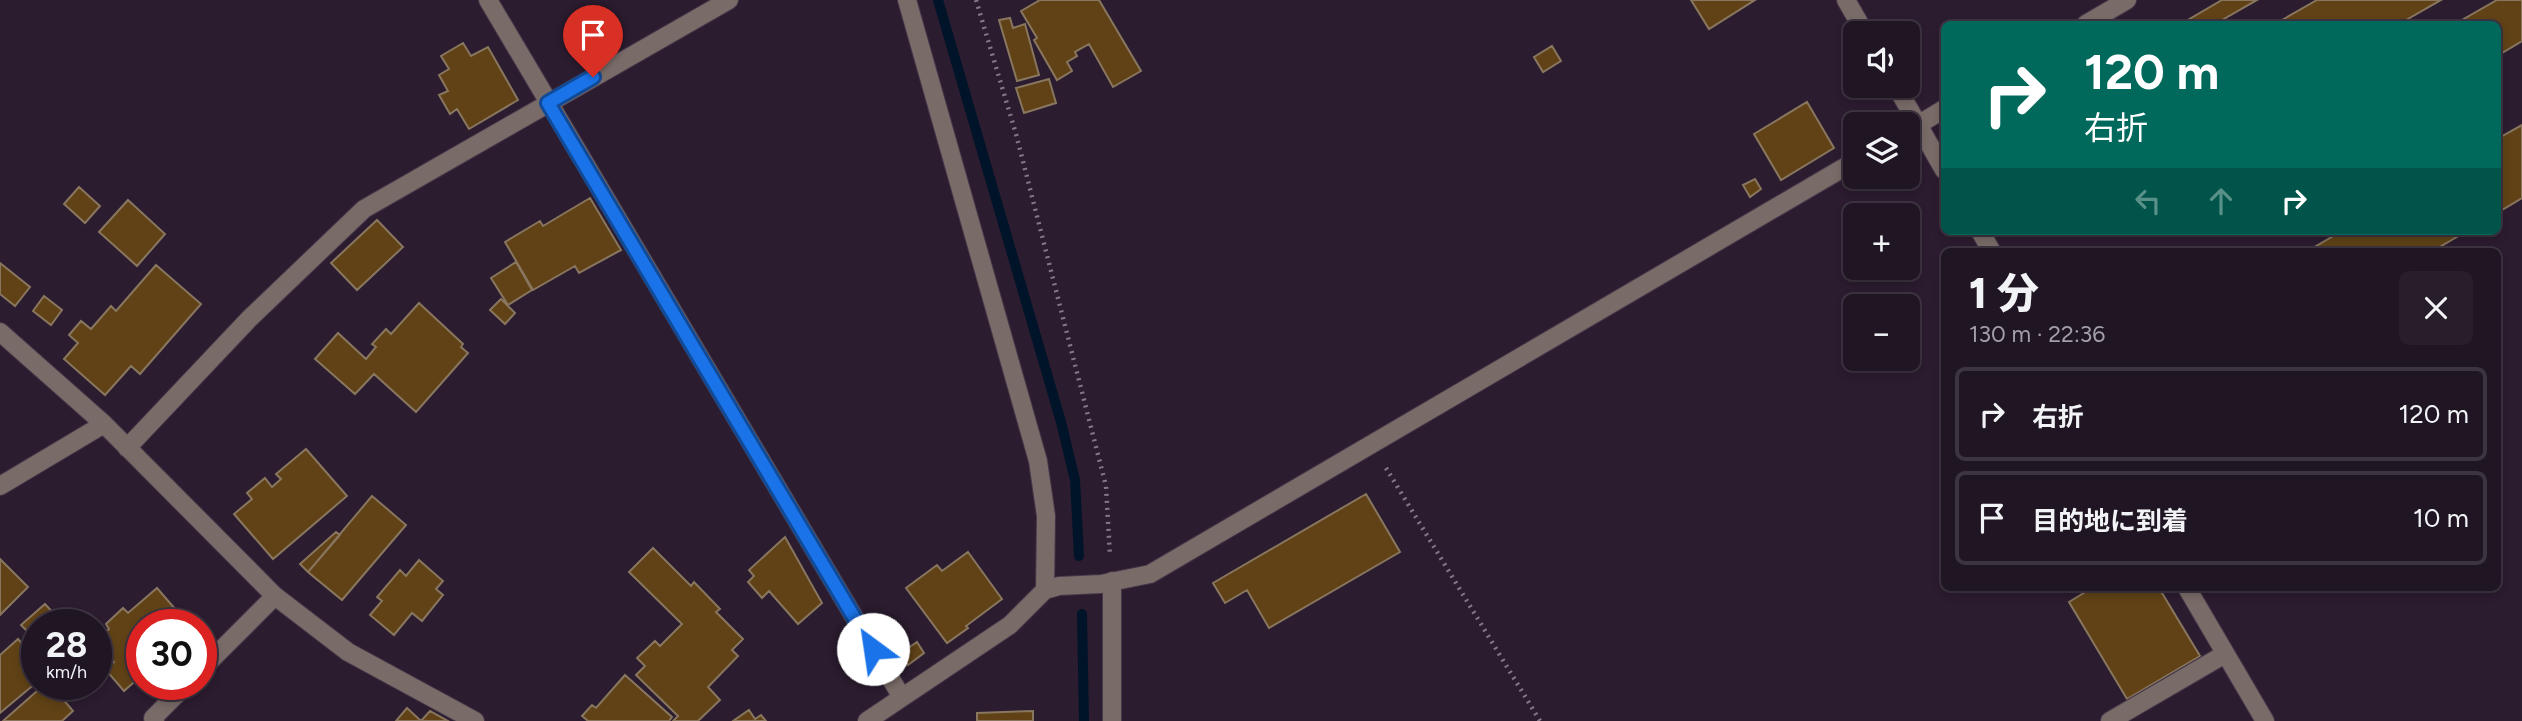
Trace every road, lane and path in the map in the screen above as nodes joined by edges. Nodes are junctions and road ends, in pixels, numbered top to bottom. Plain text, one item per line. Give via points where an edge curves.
1 (488, 0) edge
2 (729, 0) edge
3 (907, 0) edge
4 (976, 0) edge
5 (1846, 0) edge
6 (2127, 0) edge
7 (1858, 21) edge
8 (2091, 21) edge
9 (548, 103) junction
10 (1941, 111) edge
11 (1920, 124) edge
12 (1920, 137) edge
13 (1941, 166) edge
14 (1843, 169) edge
15 (0, 332) edge
16 (104, 424) junction
17 (1372, 445) junction
18 (127, 448) junction
19 (0, 486) edge
20 (1112, 581) junction
21 (1045, 590) junction
22 (2189, 591) edge
23 (275, 596) junction
24 (217, 654) edge
25 (2225, 654) junction
26 (901, 696) junction
27 (171, 700) edge
28 (155, 721) edge
29 (475, 721) edge
30 (867, 721) edge
31 (1112, 721) edge
32 (1540, 721) edge
33 (2110, 721) edge
34 (2264, 721) edge

1 - 9 street
2 - 9 street
3 - 21 street via 1038,461 1046,516
4 - 20 path via 1016,134 1106,486
5 - 7 street
6 - 8 street
9 - 18 street via 364,209 249,319
9 - 26 street
10 - 11 street
12 - 13 street
14 - 17 street
15 - 16 street
16 - 18 street
16 - 19 street
17 - 20 street via 1150,574
17 - 32 path
18 - 23 street
20 - 21 street
20 - 31 street
21 - 26 street via 1010,625
22 - 25 street
23 - 24 street
23 - 29 street via 348,652
25 - 33 street
25 - 34 street
26 - 30 street
27 - 28 street

